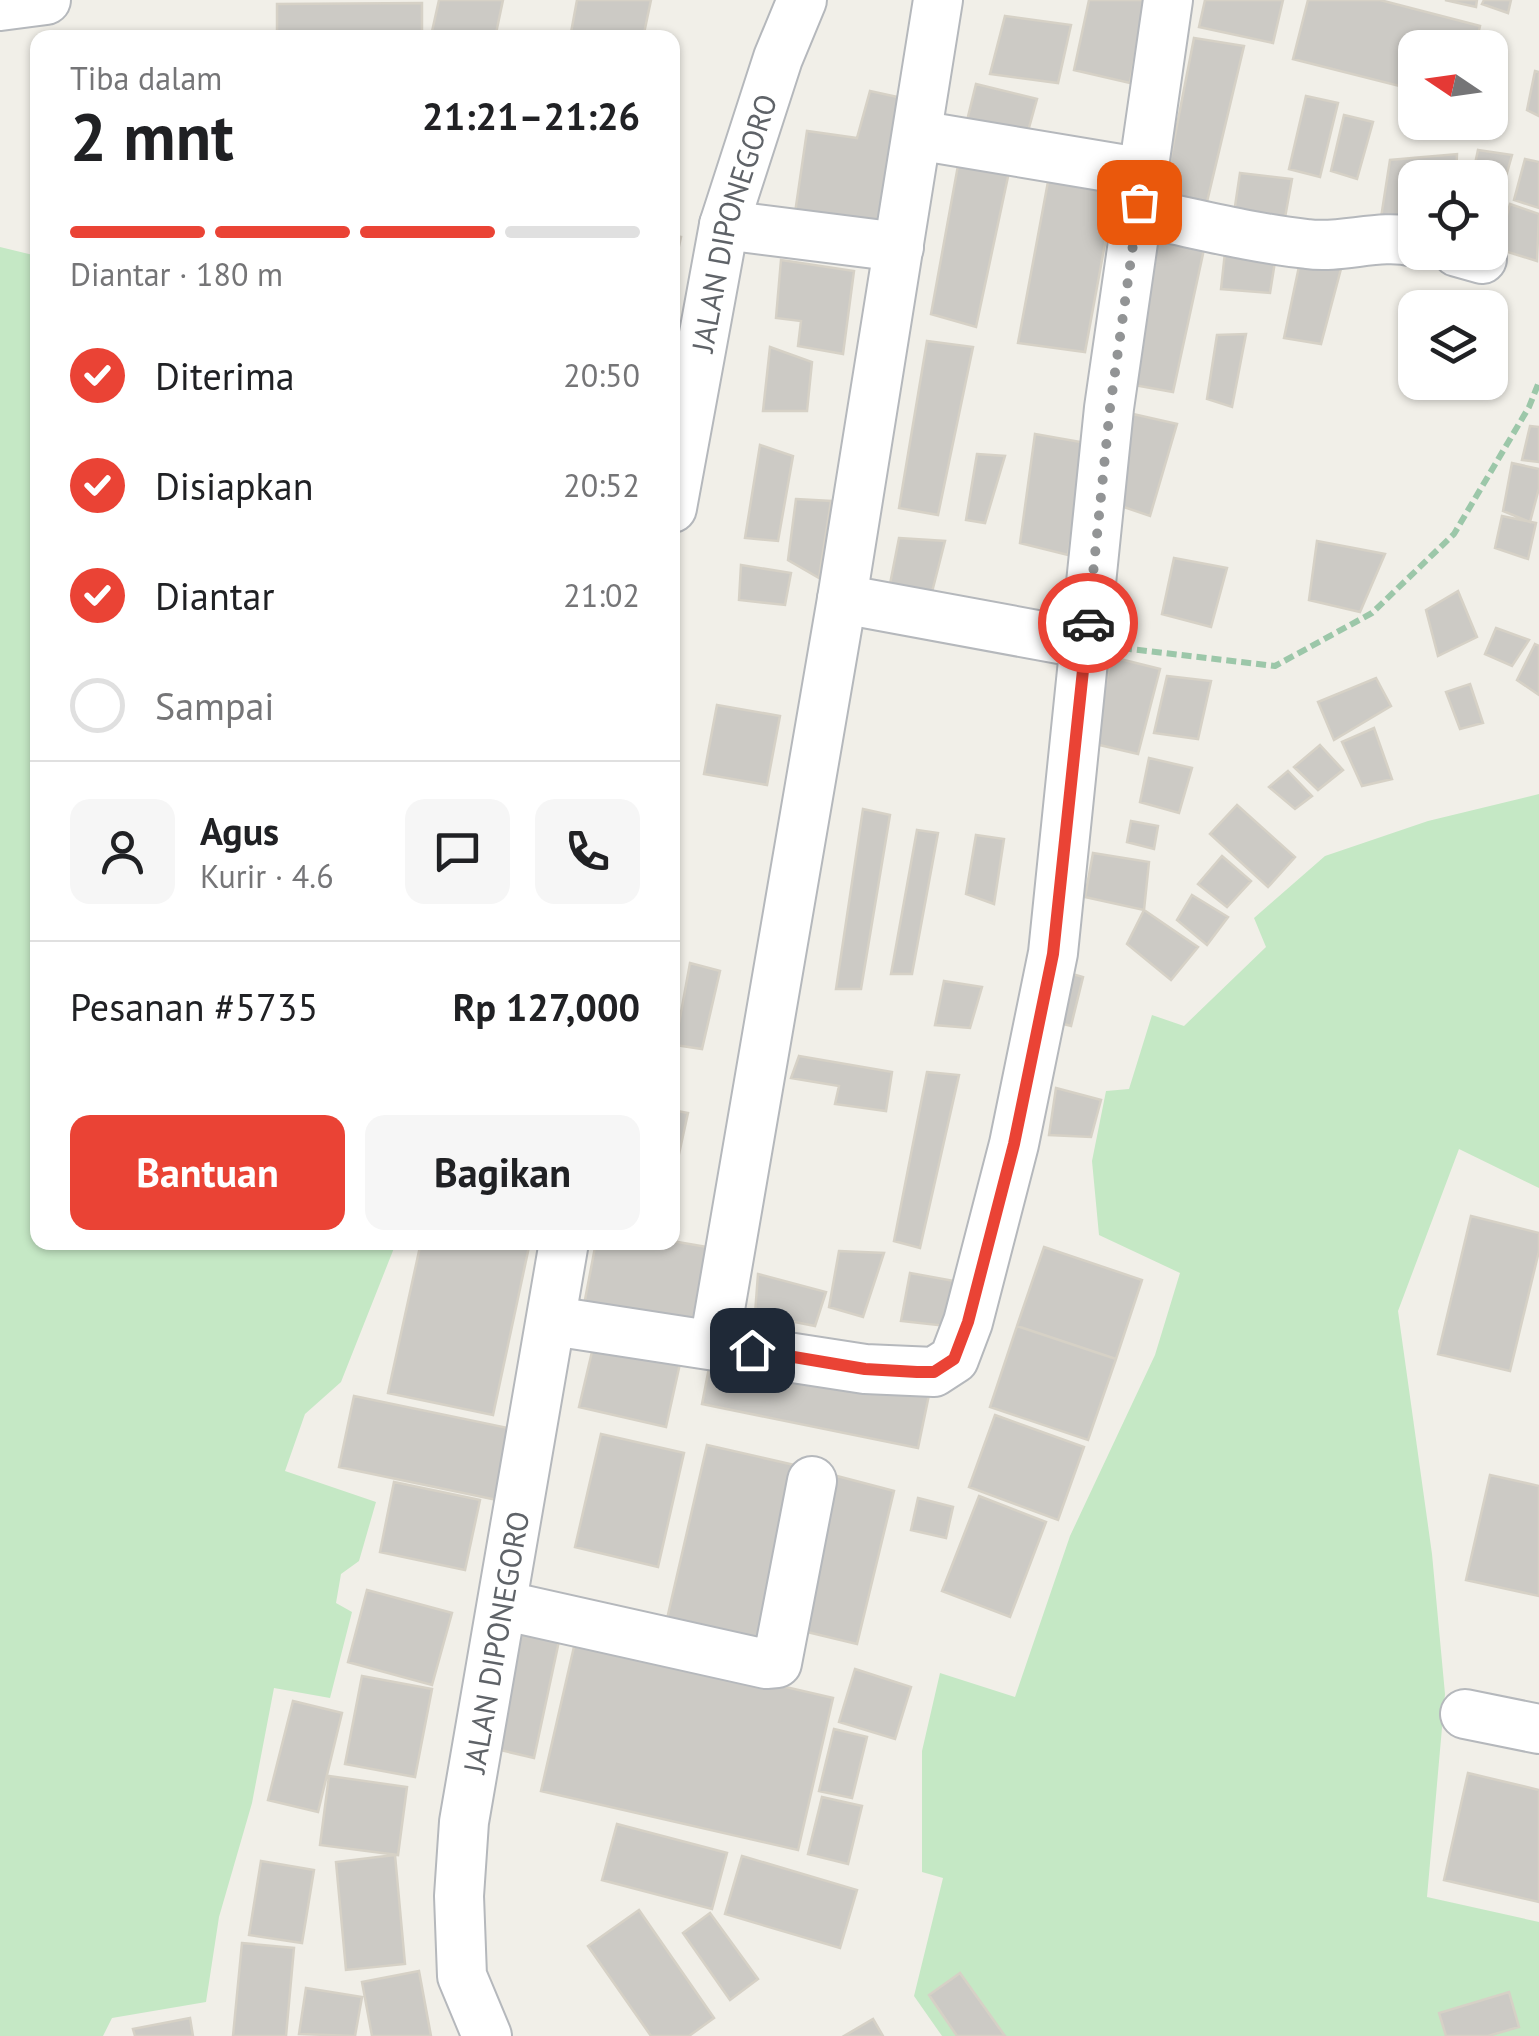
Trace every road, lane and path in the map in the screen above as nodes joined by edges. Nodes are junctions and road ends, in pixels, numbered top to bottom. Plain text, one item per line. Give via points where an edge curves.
1 (802, 0) edge
2 (938, 0) edge
3 (1168, 0) edge
4 (916, 135) junction
5 (1141, 193) junction
6 (724, 225) junction
7 (1398, 240) edge
8 (899, 247) junction
9 (1539, 382) edge
10 (680, 464) edge
11 (842, 598) junction
12 (1086, 644) junction
13 (563, 1250) edge
14 (553, 1321) junction
15 (714, 1344) junction
16 (812, 1481) dead end
17 (502, 1605) junction
18 (1464, 1714) dead end
19 (1539, 1729) edge
20 (488, 2036) edge

1 - 6 street, JALAN DIPONEGORO
2 - 4 street
3 - 5 street
4 - 5 street
4 - 8 street
5 - 7 street via 1305,244
5 - 12 street
6 - 8 street
6 - 10 street, JALAN DIPONEGORO
8 - 11 street
9 - 12 path via 1454,534 1372,613 1275,666
11 - 12 street
11 - 15 street
12 - 15 street via 1053,954 1014,1144 954,1359 934,1372 865,1369
13 - 14 street, JALAN DIPONEGORO
14 - 15 street
14 - 17 street, JALAN DIPONEGORO
16 - 17 street via 777,1663
17 - 20 street, JALAN DIPONEGORO via 464,1822 460,1896 462,1976
18 - 19 street

